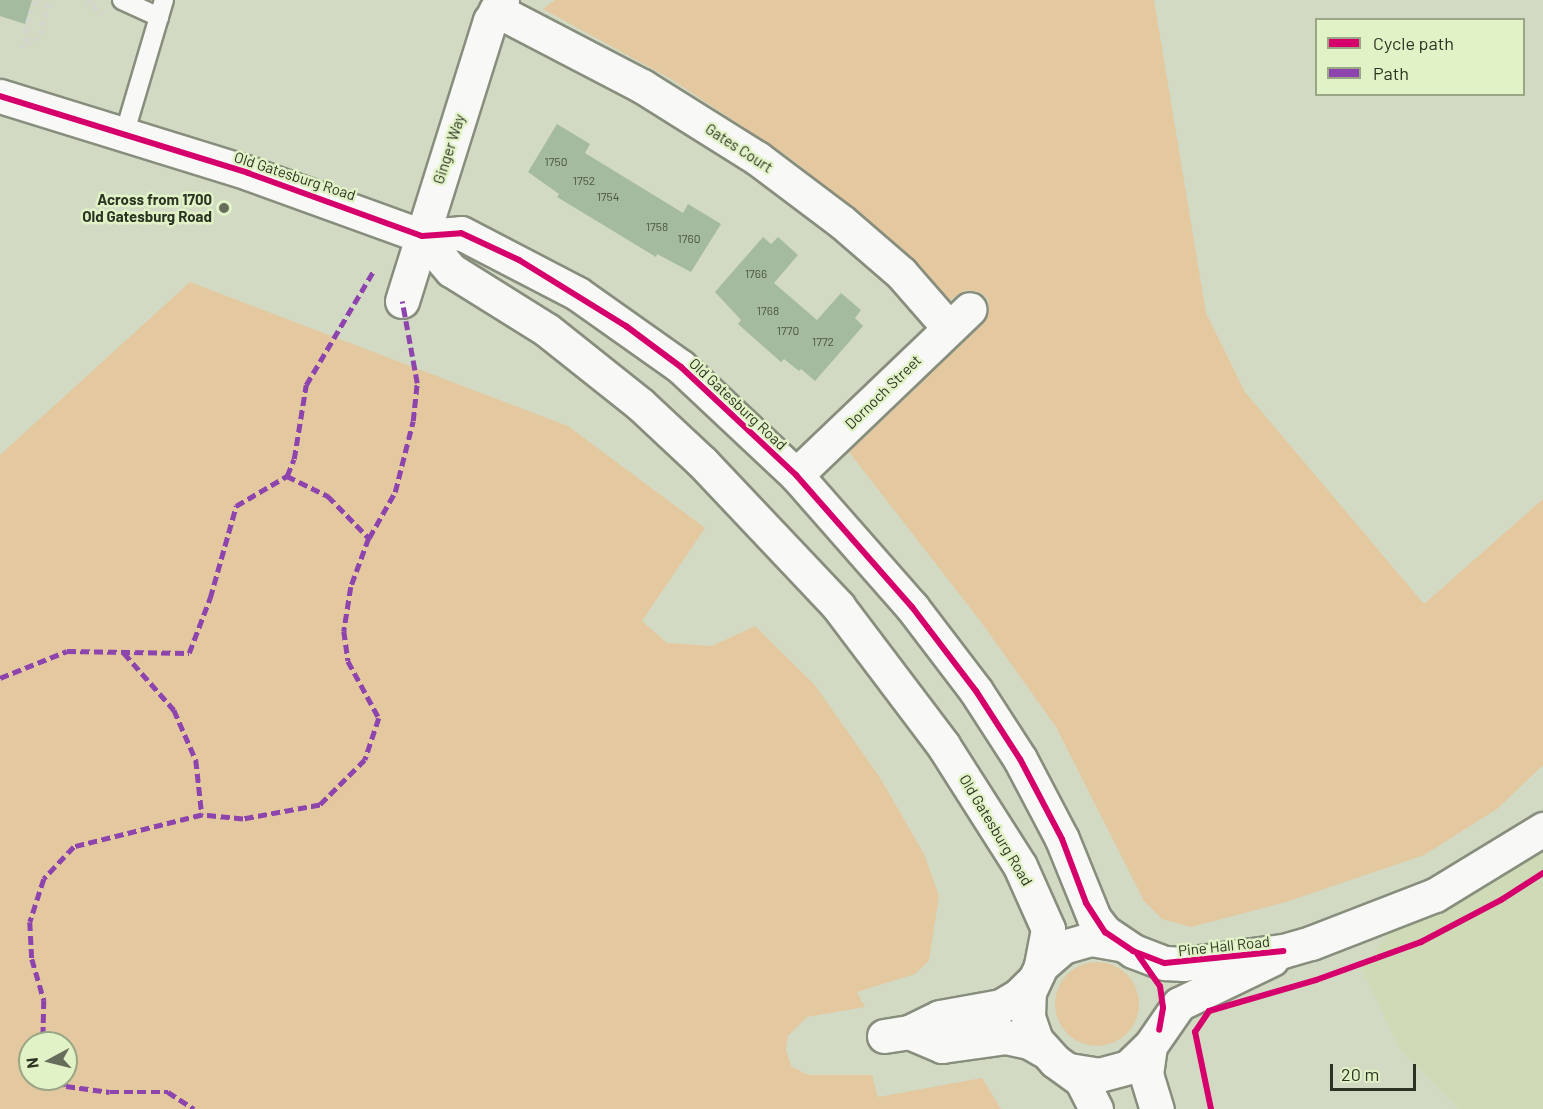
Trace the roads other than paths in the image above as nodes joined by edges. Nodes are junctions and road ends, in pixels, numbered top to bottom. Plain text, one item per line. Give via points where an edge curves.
1 (122, 0) edge
2 (499, 5) edge
3 (162, 8) edge
4 (0, 96) edge
5 (124, 135) junction
6 (422, 236) junction
7 (402, 301) dead end
8 (960, 318) joint
9 (796, 475) junction
10 (1543, 829) edge
11 (1127, 947) junction
12 (1283, 951) junction
13 (1037, 973) junction
14 (1155, 1038) junction
15 (1043, 1050) junction
16 (1069, 1070) junction
17 (1096, 1109) edge
18 (1157, 1109) edge

1 - 3 lane
2 - 6 street, Ginger Way
2 - 8 street, Gates Court via 758,158
3 - 5 lane
4 - 5 street, Old Gatesburg Road
5 - 6 street, Old Gatesburg Road via 270,180
6 - 7 street, Ginger Way
6 - 9 street, Old Gatesburg Road via 461,233 578,294 681,367
6 - 13 street, Old Gatesburg Road via 451,270 547,330 640,404 703,463 838,606 943,746 1020,866 1048,929
8 - 9 street, Dornoch Street
9 - 11 street, Old Gatesburg Road via 912,607 976,691 1043,801 1094,918
10 - 12 street, Pine Hall Road via 1488,866 1417,904
11 - 12 street, Pine Hall Road via 1165,963 1184,964
11 - 13 street, Pine Hall Road via 1098,940 1077,942 1051,955
11 - 14 street, Old Gatesburg Road via 1150,966 1160,986 1163,1008
12 - 14 street, Pine Hall Road via 1253,970 1190,996 1169,1014
13 - 15 street, Old Gatesburg Road via 1028,1017
13 - 15 street, Pine Hall Road via 1019,995 1000,1006 940,1017 897,1034 942,1046 1006,1037
14 - 16 street, Pine Hall Road via 1134,1062 1114,1072 1084,1074
14 - 18 street, Old Gatesburg Road via 1146,1074
15 - 16 street
16 - 17 street via 1088,1089

